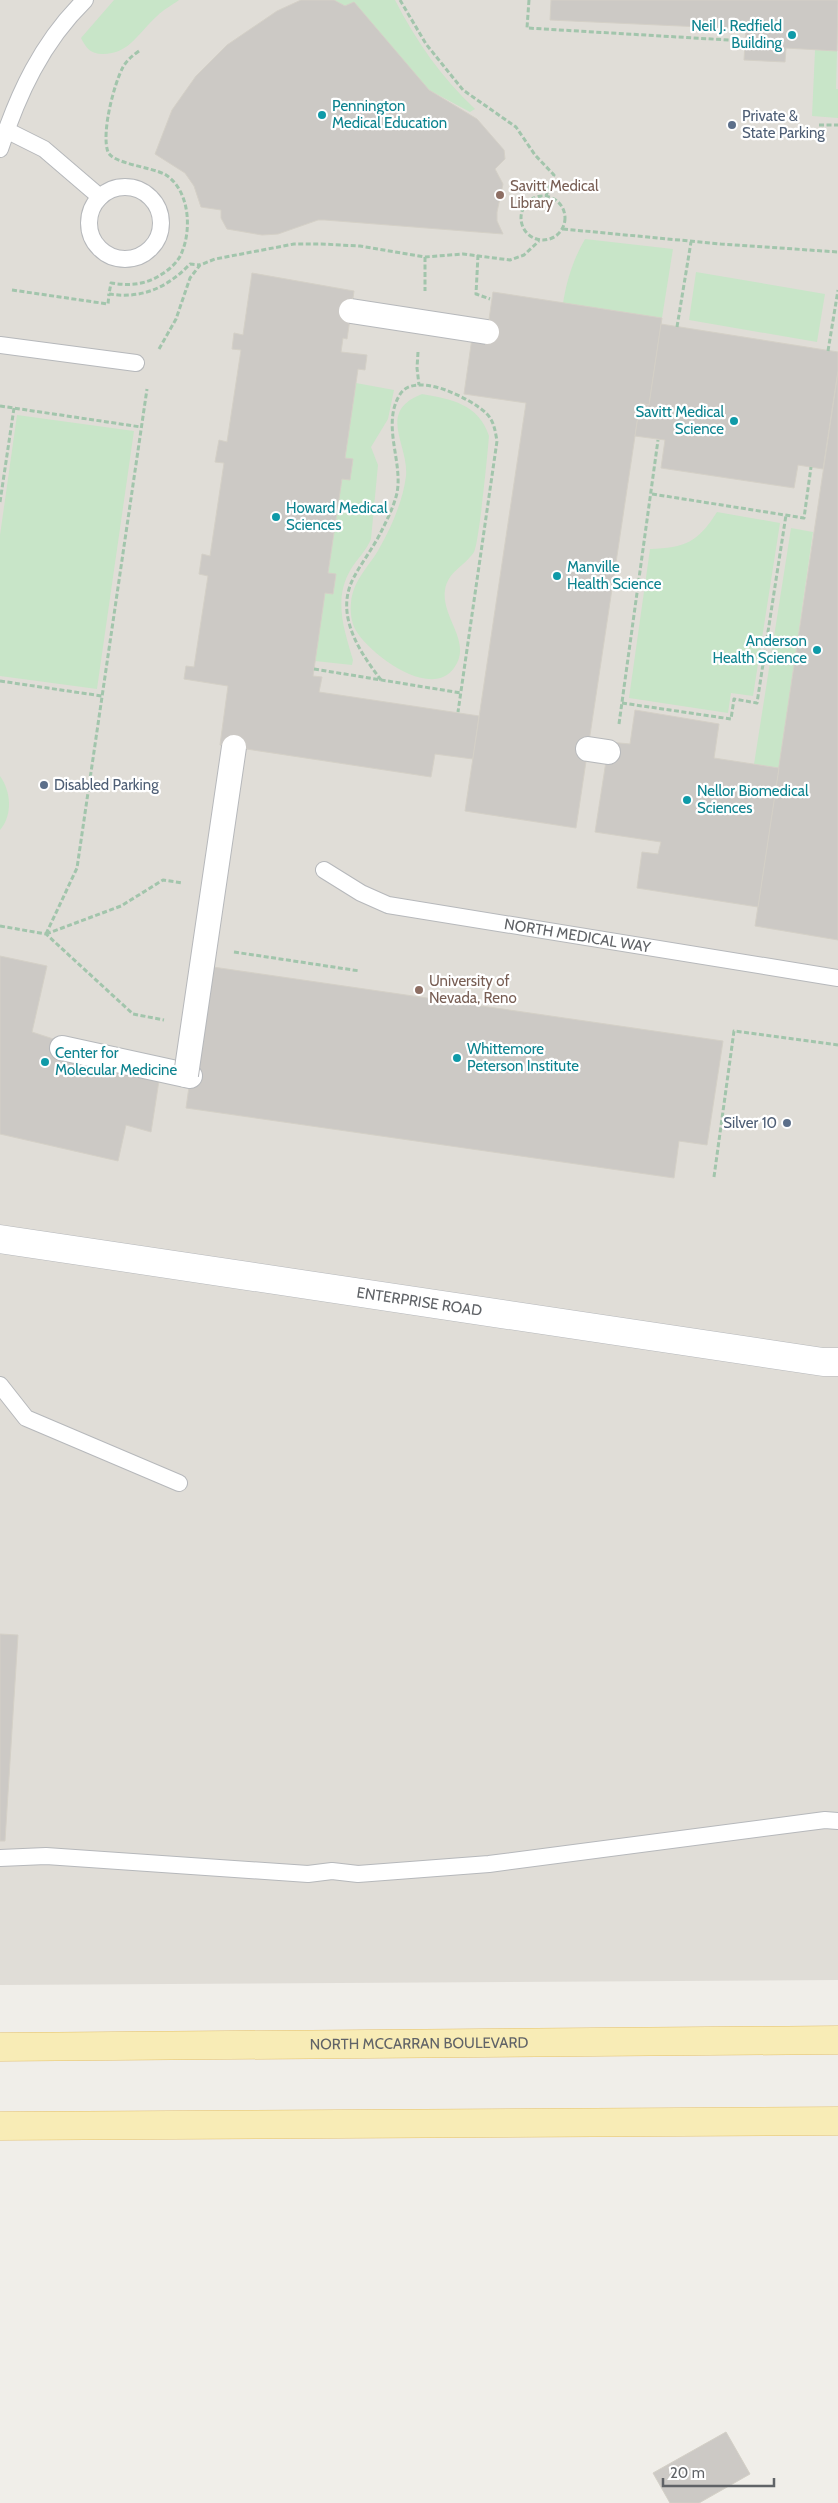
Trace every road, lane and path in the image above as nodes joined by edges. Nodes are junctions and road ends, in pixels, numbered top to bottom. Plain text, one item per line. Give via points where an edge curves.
1 (85, 0) edge
2 (400, 0) edge
3 (529, 0) edge
4 (745, 40) dead end
5 (139, 50) dead end
6 (819, 125) dead end
7 (838, 125) edge
8 (6, 130) junction
9 (0, 149) edge
10 (546, 196) junction
11 (100, 197) junction
12 (563, 229) junction
13 (539, 241) junction
14 (691, 242) junction
15 (838, 252) edge
16 (478, 255) junction
17 (200, 265) junction
18 (12, 290) dead end
19 (838, 290) edge
20 (109, 294) junction
21 (493, 300) dead end
22 (351, 311) dead end
23 (677, 327) dead end
24 (488, 332) dead end
25 (0, 345) edge
26 (828, 351) dead end
27 (155, 355) dead end
28 (136, 363) dead end
29 (148, 380) dead end
30 (0, 406) edge
31 (14, 408) junction
32 (141, 427) junction
33 (658, 440) dead end
34 (811, 467) dead end
35 (652, 494) junction
36 (0, 502) edge
37 (786, 515) junction
38 (314, 669) dead end
39 (381, 680) junction
40 (0, 681) edge
41 (461, 693) junction
42 (102, 696) junction
43 (622, 703) junction
44 (458, 712) dead end
45 (618, 727) dead end
46 (234, 747) dead end
47 (324, 870) dead end
48 (163, 880) dead end
49 (0, 926) edge
50 (46, 934) junction
51 (233, 952) dead end
52 (360, 971) dead end
53 (838, 978) edge
54 (170, 1021) dead end
55 (838, 1045) edge
56 (62, 1048) dead end
57 (714, 1177) dead end
58 (0, 1239) edge
59 (838, 1362) edge
60 (0, 1385) edge
61 (179, 1483) dead end
62 (838, 1821) edge
63 (0, 1858) edge
64 (838, 2040) edge
65 (0, 2047) edge
66 (838, 2121) edge
67 (0, 2126) edge

1 - 8 lane via 51,40 28,76
2 - 10 path via 426,44 464,90 516,126 554,175
3 - 4 path via 528,28
5 - 20 path via 129,58 117,83 107,134 109,154 116,161 153,169 176,184 184,198 186,232 182,252 162,274 148,282 128,286 111,283
6 - 7 path
8 - 9 lane
8 - 11 lane via 44,148
10 - 12 path via 563,208
10 - 13 path via 531,199 525,204 520,218 525,233
11 - 11 lane via 89,218 90,230 101,250 122,260 134,259 154,246 162,223 154,200 134,188 122,187 109,190
12 - 13 path via 553,238
12 - 14 path
13 - 16 path via 524,255 510,260
14 - 15 path
14 - 23 path
16 - 17 path via 424,257 360,246 294,244 215,259
16 - 21 path via 476,294
17 - 20 path via 190,264 177,278 150,292 123,296
17 - 27 path via 190,278 176,319
18 - 20 path via 108,304
19 - 26 path
22 - 24 street, bridge
25 - 28 lane
29 - 32 path
30 - 31 path
31 - 32 path
31 - 36 path
32 - 42 path
33 - 35 path
34 - 37 path via 804,518
35 - 37 path
35 - 43 path
37 - 43 path via 757,703 734,699 731,719
38 - 39 path
39 - 41 path
39 - 41 path via 365,660 347,622 347,603 354,576 370,554 396,495 397,457 392,437 399,396 407,387 419,384 453,392 472,403 494,425 497,441
40 - 42 path
41 - 44 path
42 - 50 path via 77,868
43 - 45 path
46 - 56 street, bridge via 188,1076
47 - 53 lane, NORTH MEDICAL WAY via 388,905
48 - 50 path via 121,906
49 - 50 path
50 - 54 path via 133,1014
51 - 52 path
55 - 57 path via 734,1031
58 - 59 street, ENTERPRISE ROAD
60 - 61 lane via 26,1418
62 - 63 lane via 825,1820 489,1864 358,1874 332,1871 308,1874 46,1856
64 - 65 main road, NORTH MCCARRAN BOULEVARD
66 - 67 main road

